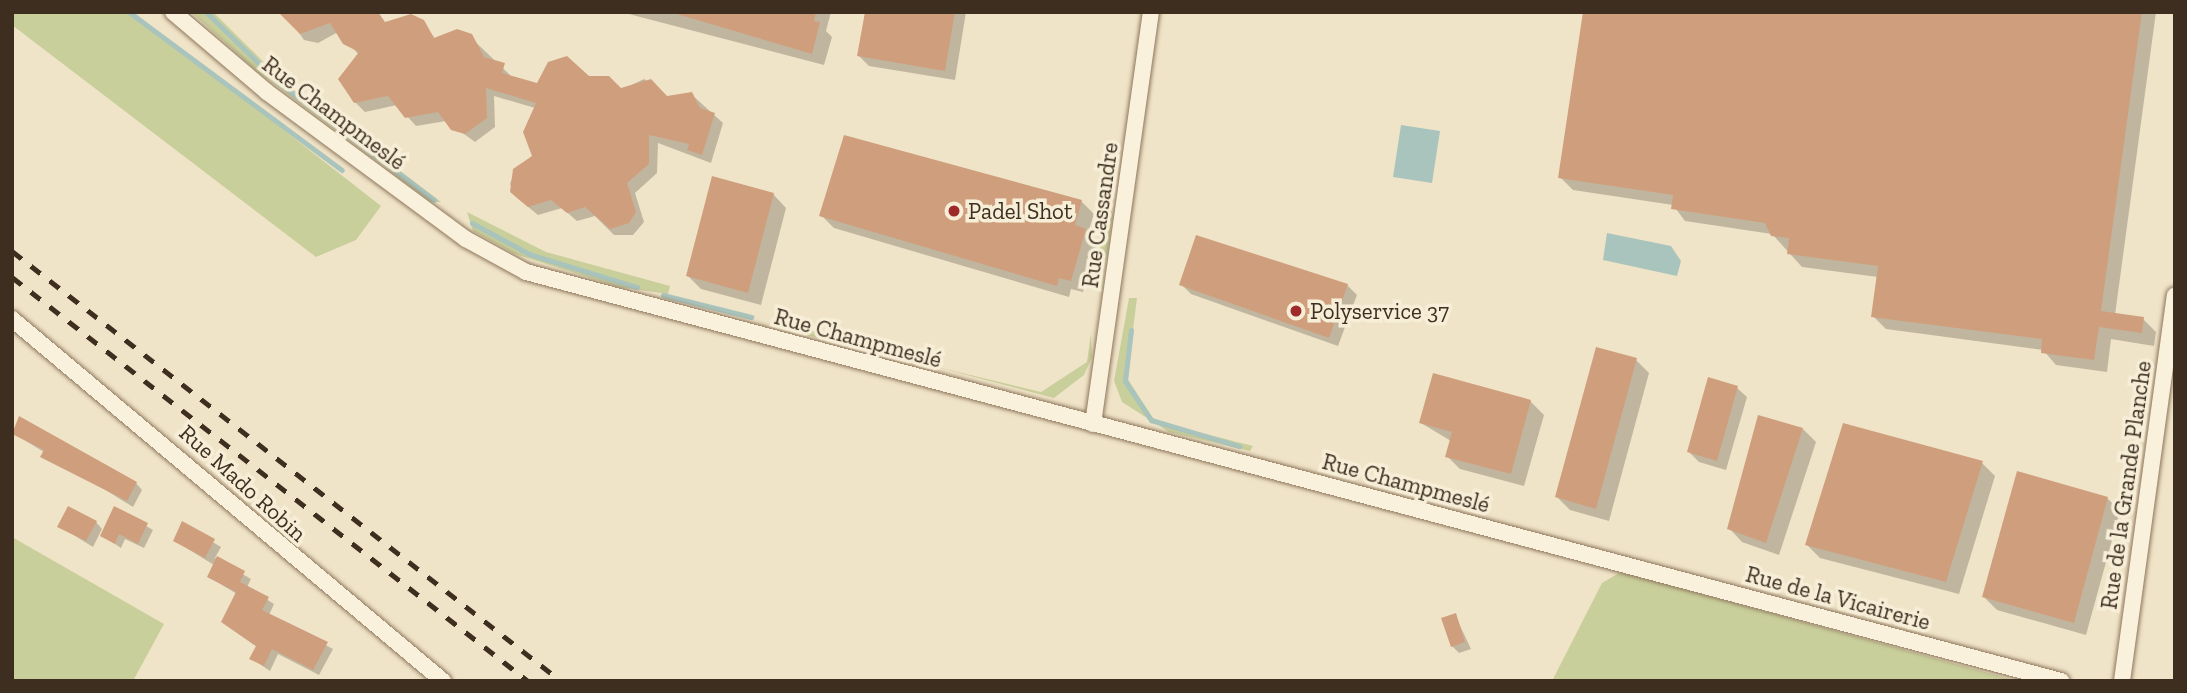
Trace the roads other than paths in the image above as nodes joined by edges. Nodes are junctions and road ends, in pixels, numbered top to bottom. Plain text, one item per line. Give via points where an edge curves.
1 (173, 12) edge
2 (1151, 12) edge
3 (2175, 296) edge
4 (12, 319) edge
5 (1093, 424) junction
6 (1603, 559) joint
7 (443, 681) edge
8 (2061, 681) edge
9 (2122, 681) edge

1 - 5 street, Rue Champmeslé via 278,101 503,262
2 - 5 street, Rue Cassandre
3 - 9 street, Rue de la Grande Planche
4 - 7 street, Rue Mado Robin
5 - 6 street, Rue Champmeslé
6 - 8 street, Rue de la Vicairerie

